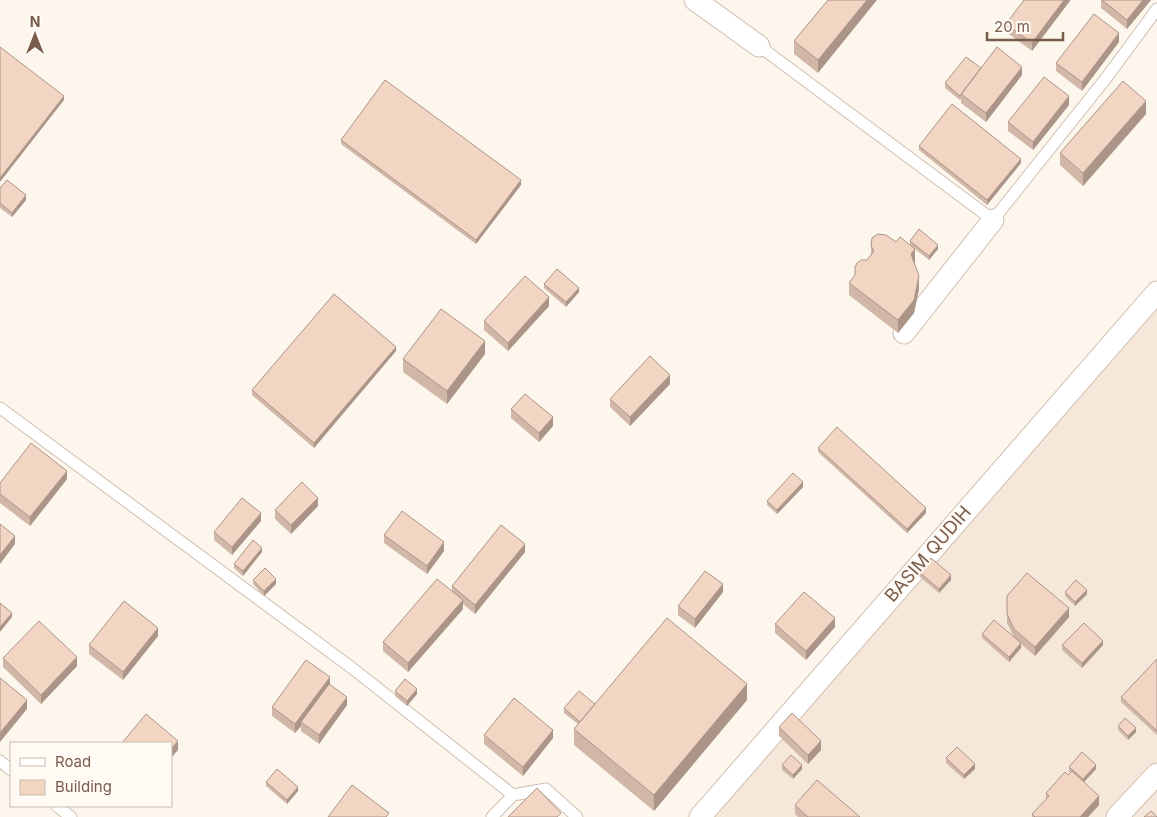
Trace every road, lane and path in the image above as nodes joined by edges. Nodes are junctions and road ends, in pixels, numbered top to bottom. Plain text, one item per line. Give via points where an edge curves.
1 (695, 0) edge
2 (1157, 9) edge
3 (759, 46) joint
4 (993, 220) junction
5 (1157, 292) edge
6 (904, 332) edge
7 (0, 408) edge
8 (0, 761) edge
9 (10, 769) edge
10 (1157, 774) edge
11 (513, 796) junction
12 (58, 807) edge
13 (71, 817) edge
14 (492, 817) edge
15 (577, 817) edge
16 (700, 817) edge
17 (1116, 817) edge

1 - 3 street
2 - 4 lane
3 - 4 lane
4 - 6 street
5 - 16 street, BASIM QUDIH
7 - 11 lane via 352,668
8 - 9 lane
10 - 17 street
11 - 14 lane
11 - 15 lane via 546,789
12 - 13 lane

